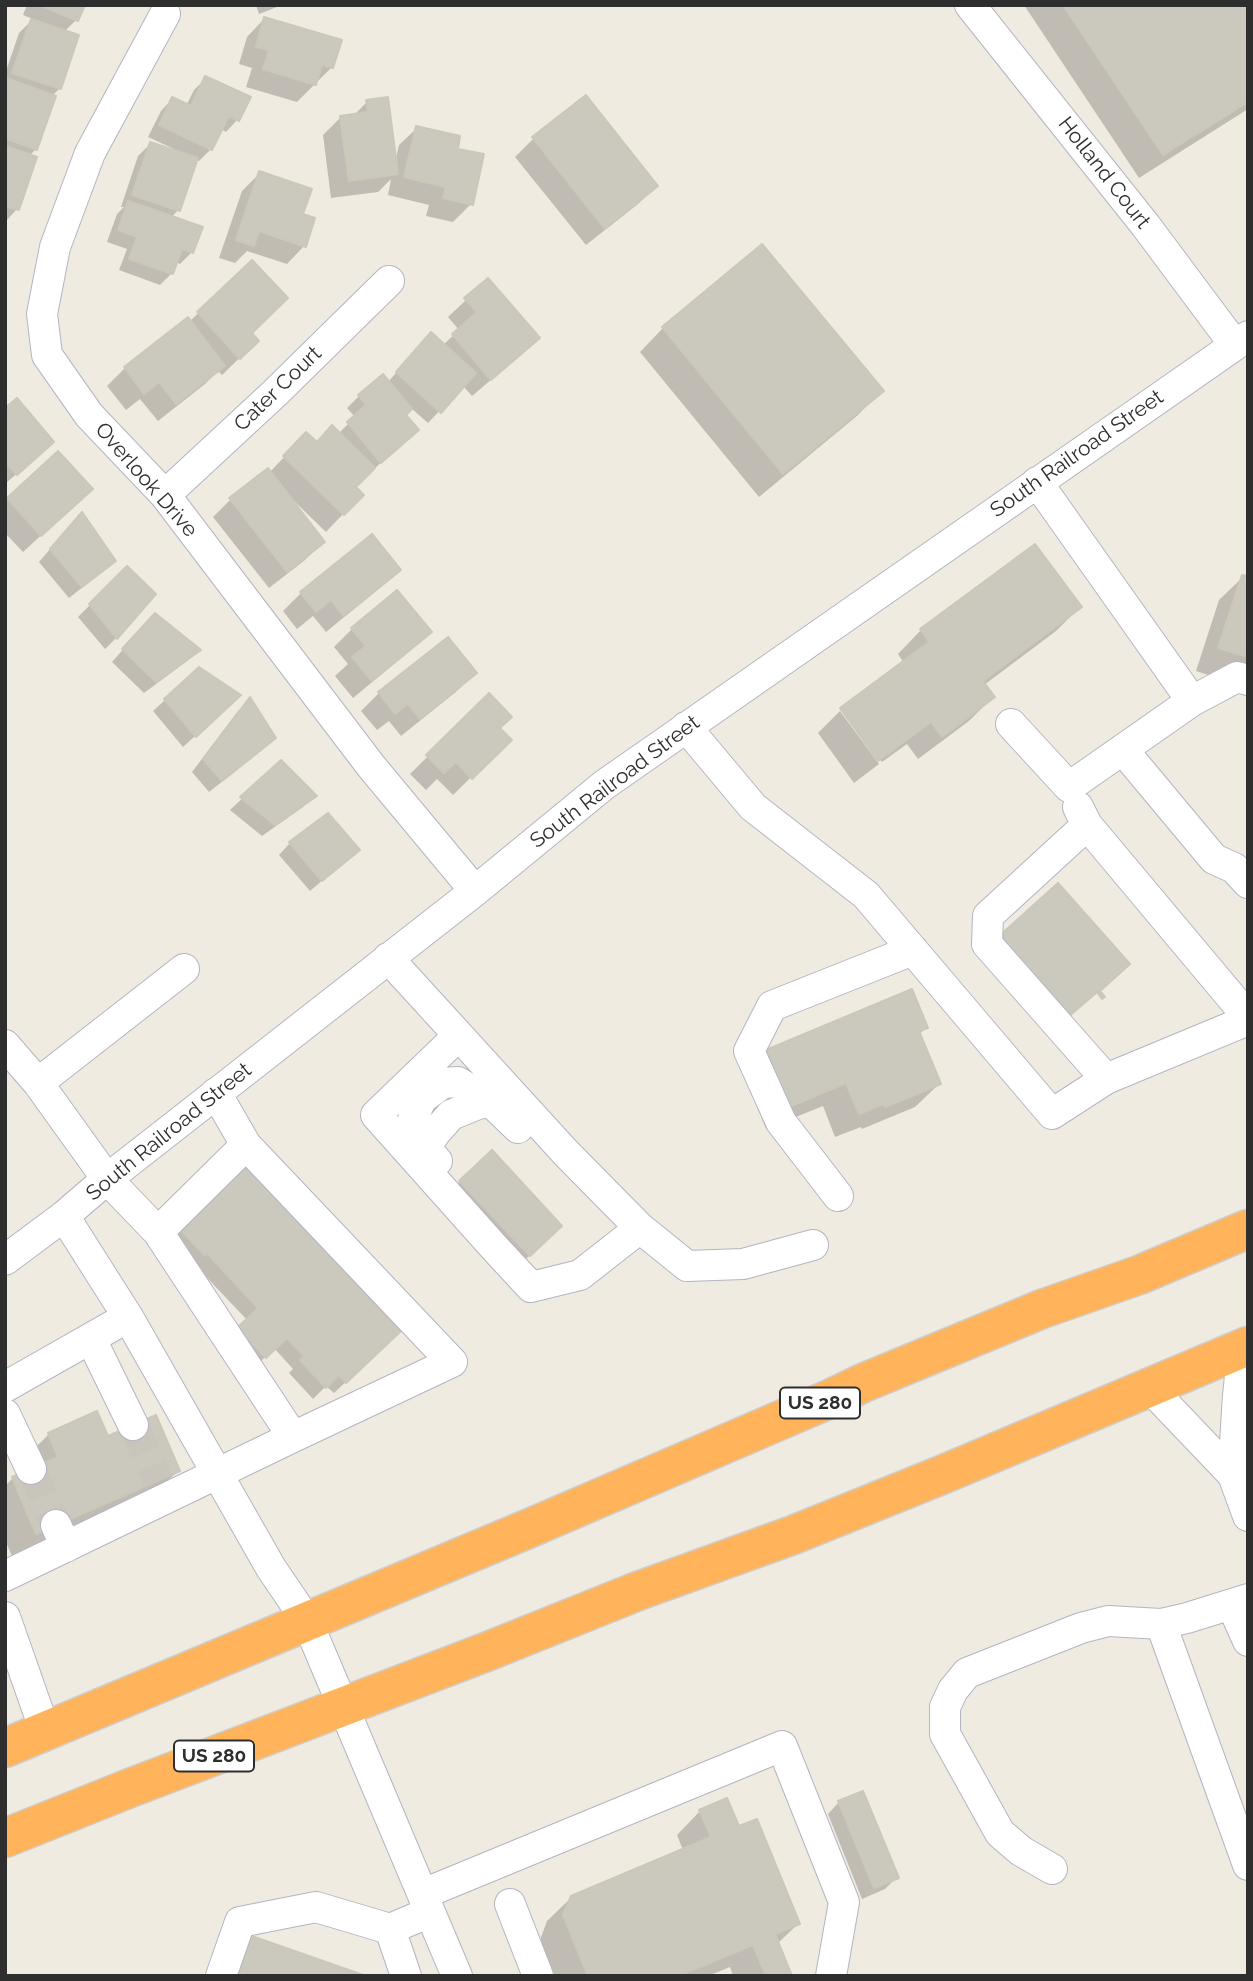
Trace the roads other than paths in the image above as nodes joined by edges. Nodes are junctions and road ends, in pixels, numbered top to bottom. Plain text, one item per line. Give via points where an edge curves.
1 (970, 5) edge
2 (165, 14) dead end
3 (389, 281) dead end
4 (1241, 340) edge
5 (1037, 482) junction
6 (165, 495) junction
7 (1248, 680) edge
8 (1192, 701) junction
9 (1012, 724) dead end
10 (687, 727) junction
11 (1123, 750) junction
12 (1069, 787) junction
13 (1087, 825) junction
14 (1243, 869) edge
15 (475, 891) junction
16 (913, 950) junction
17 (388, 958) junction
18 (184, 969) dead end
19 (1248, 1018) edge
20 (458, 1036) junction
21 (5, 1045) edge
22 (1106, 1080) junction
23 (38, 1083) junction
24 (216, 1093) junction
25 (246, 1145) junction
26 (566, 1153) junction
27 (107, 1179) junction
28 (838, 1196) dead end
29 (64, 1216) junction
30 (640, 1228) junction
31 (1248, 1229) edge
32 (158, 1232) junction
33 (813, 1245) dead end
34 (493, 1246) junction
35 (5, 1260) edge
36 (128, 1317) junction
37 (91, 1339) junction
38 (1245, 1347) edge
39 (5, 1387) edge
40 (1149, 1387) junction
41 (5, 1414) edge
42 (133, 1425) tunnel mouth
43 (293, 1437) junction
44 (31, 1469) tunnel mouth
45 (218, 1474) junction
46 (1233, 1475) junction
47 (1248, 1516) edge
48 (5, 1576) edge
49 (1240, 1602) edge
50 (5, 1617) edge
51 (307, 1621) junction
52 (1161, 1624) junction
53 (1248, 1641) edge
54 (12, 1654) edge
55 (342, 1707) junction
56 (45, 1731) junction
57 (5, 1748) edge
58 (5, 1838) edge
59 (1246, 1857) edge
60 (1052, 1869) dead end
61 (427, 1903) junction
62 (510, 1904) dead end
63 (390, 1930) junction
64 (221, 1976) edge
65 (406, 1976) edge
66 (457, 1976) edge
67 (538, 1976) edge
68 (831, 1976) edge

1 - 4 street, Holland Court
2 - 6 street, Overlook Drive via 90,153 55,247 42,314 47,355 89,415
3 - 6 street, Cater Court
4 - 5 street, South Railroad Street
5 - 8 street
5 - 10 street, South Railroad Street
6 - 15 street, Overlook Drive via 371,766
7 - 8 street via 1237,677
8 - 11 street
9 - 12 street
10 - 15 street, South Railroad Street via 604,785
10 - 16 street via 753,807 866,895
11 - 12 street
11 - 14 street via 1214,859
12 - 13 street
13 - 19 street
13 - 22 street via 988,915 987,944
15 - 17 street, South Railroad Street
16 - 22 street via 1052,1114
16 - 28 street via 772,1006 749,1051 781,1122
17 - 20 street
17 - 24 street, South Railroad Street
18 - 23 street
19 - 22 street
20 - 26 street
20 - 34 street via 376,1115
21 - 23 street
23 - 27 street
24 - 25 street
24 - 27 street, South Railroad Street
25 - 32 street
25 - 43 street via 452,1362
26 - 30 street
26 - 34 street via 536,1146 491,1101 458,1082 443,1083 421,1099 413,1119 418,1140 495,1232
27 - 29 street, South Railroad Street
27 - 32 street
29 - 35 street, South Railroad Street
29 - 36 street
30 - 33 street via 687,1266 743,1264
30 - 34 street via 580,1276 531,1287
31 - 51 highway, US 280 via 888,1373
32 - 43 street
36 - 37 street
36 - 45 street
37 - 39 street
37 - 42 street
38 - 40 highway, US 280
38 - 46 street
40 - 46 street
40 - 55 highway, US 280 via 793,1535
41 - 44 street
43 - 45 street
45 - 48 street via 162,1490 61,1536
45 - 51 street
46 - 47 street
49 - 52 street
49 - 53 street
50 - 54 street
51 - 55 street
51 - 56 highway, US 280
52 - 59 street
52 - 60 street via 1108,1621 1081,1628 967,1673 945,1707 945,1734 1000,1833
54 - 56 street
55 - 58 highway, US 280
55 - 61 street
56 - 57 highway, US 280
61 - 63 street
61 - 66 street
61 - 68 street via 782,1746 844,1902
62 - 67 street
63 - 64 street via 316,1907 240,1922
63 - 65 street

